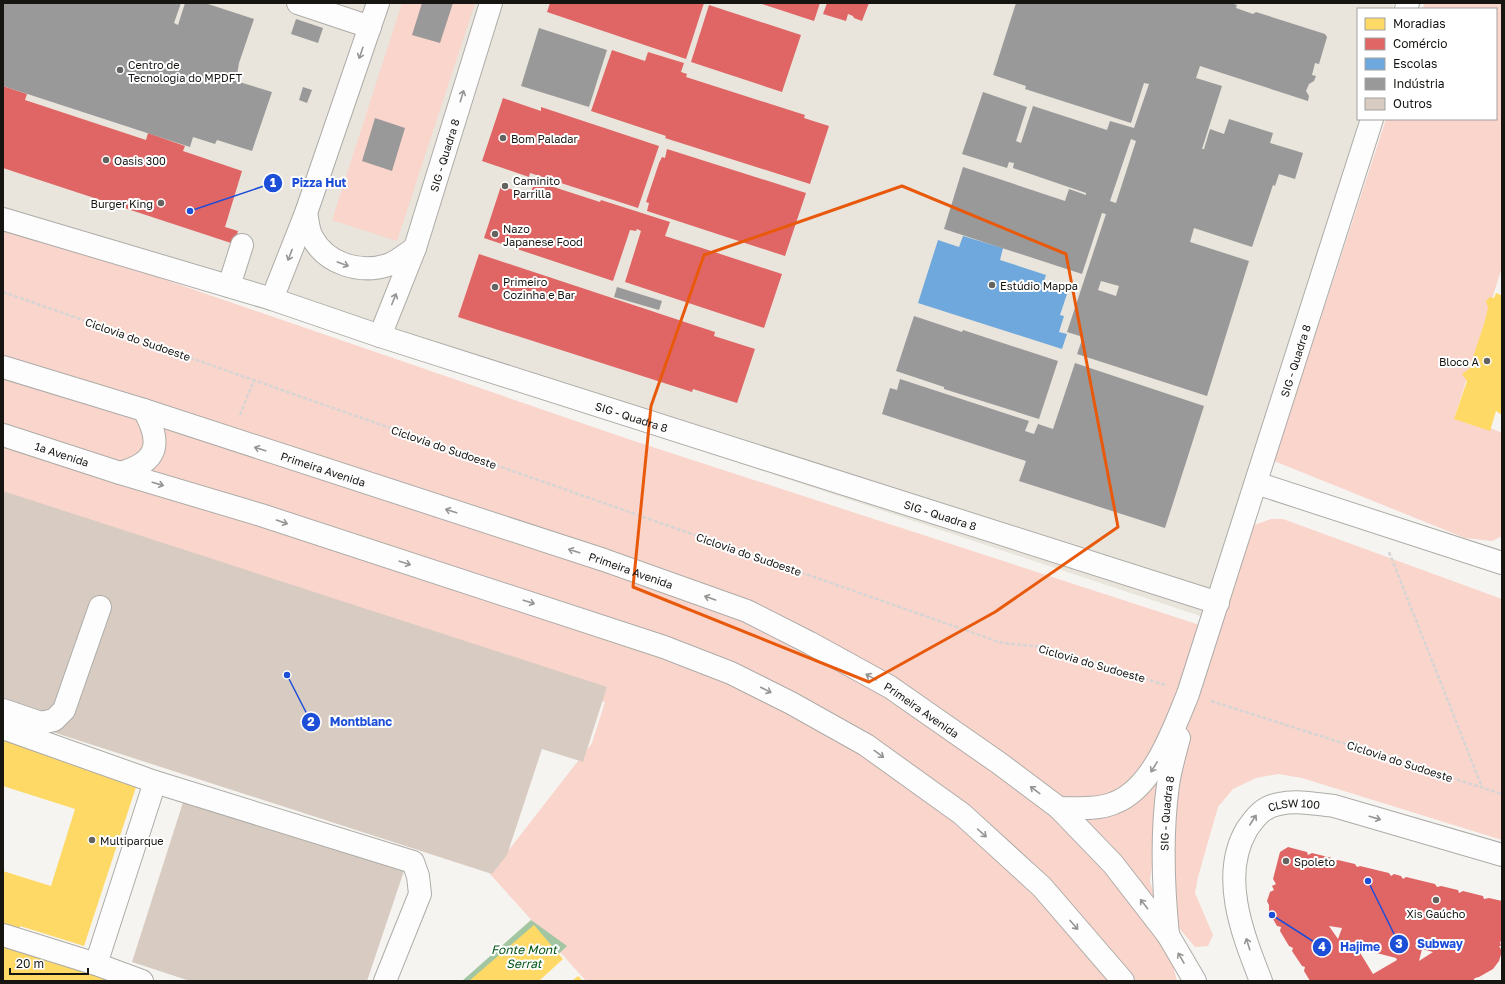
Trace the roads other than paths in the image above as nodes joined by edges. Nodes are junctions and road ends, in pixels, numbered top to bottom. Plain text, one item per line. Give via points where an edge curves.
1 (298, 3) edge
2 (378, 3) edge
3 (491, 3) edge
4 (370, 27) junction
5 (1372, 120) edge
6 (306, 213) junction
7 (3, 219) edge
8 (242, 245) dead end
9 (414, 248) junction
10 (229, 286) junction
11 (272, 299) junction
12 (380, 336) junction
13 (6, 364) edge
14 (144, 410) junction
15 (3, 436) edge
16 (120, 473) junction
17 (1256, 483) junction
18 (1496, 557) edge
19 (1218, 603) junction
20 (100, 607) dead end
21 (1188, 694) junction
22 (3, 710) edge
23 (3, 728) edge
24 (155, 782) junction
25 (1059, 808) junction
26 (1502, 856) edge
27 (3, 935) edge
28 (1168, 935) junction
29 (96, 964) junction
30 (142, 981) edge
31 (385, 981) edge
32 (1123, 981) edge
33 (1195, 981) edge
34 (1262, 981) edge

1 - 4 street
2 - 4 street
9 -> 3 street, SIG - Quadra 8
4 -> 6 street
5 - 17 street, SIG - Quadra 8
6 -> 9 street via 311,235 318,248 330,259 350,266 371,268 390,264
6 -> 11 street
7 - 10 street
8 - 10 street
12 -> 9 street, SIG - Quadra 8
10 - 11 street
11 - 12 street
12 - 19 street, SIG - Quadra 8
13 - 14 street, Primeira Avenida
14 - 16 street via 153,427 156,441 152,453 144,463
25 -> 14 street, Primeira Avenida via 890,687 747,611 604,560
15 - 16 street, 1ª Avenida
16 -> 32 street via 261,515 664,647 731,673 791,703 866,745 962,814 1042,887
17 - 18 street
17 - 19 street, SIG - Quadra 8
19 - 21 street, SIG - Quadra 8
20 - 22 street via 64,710 54,720 41,723
21 -> 25 street, SIG - Quadra 8 via 1166,746 1151,772 1132,792 1115,803 1087,809
21 - 28 street, SIG - Quadra 8 via 1168,784 1164,829 1163,882
23 - 24 street
24 - 29 street
24 - 31 street via 413,862 420,894
28 -> 25 street, Primeira Avenida via 1113,864
34 -> 26 street, CLSW 100 via 1237,913 1234,876 1243,837 1258,813 1279,804 1307,802 1334,806
27 - 29 street
33 -> 28 street
29 - 30 street

